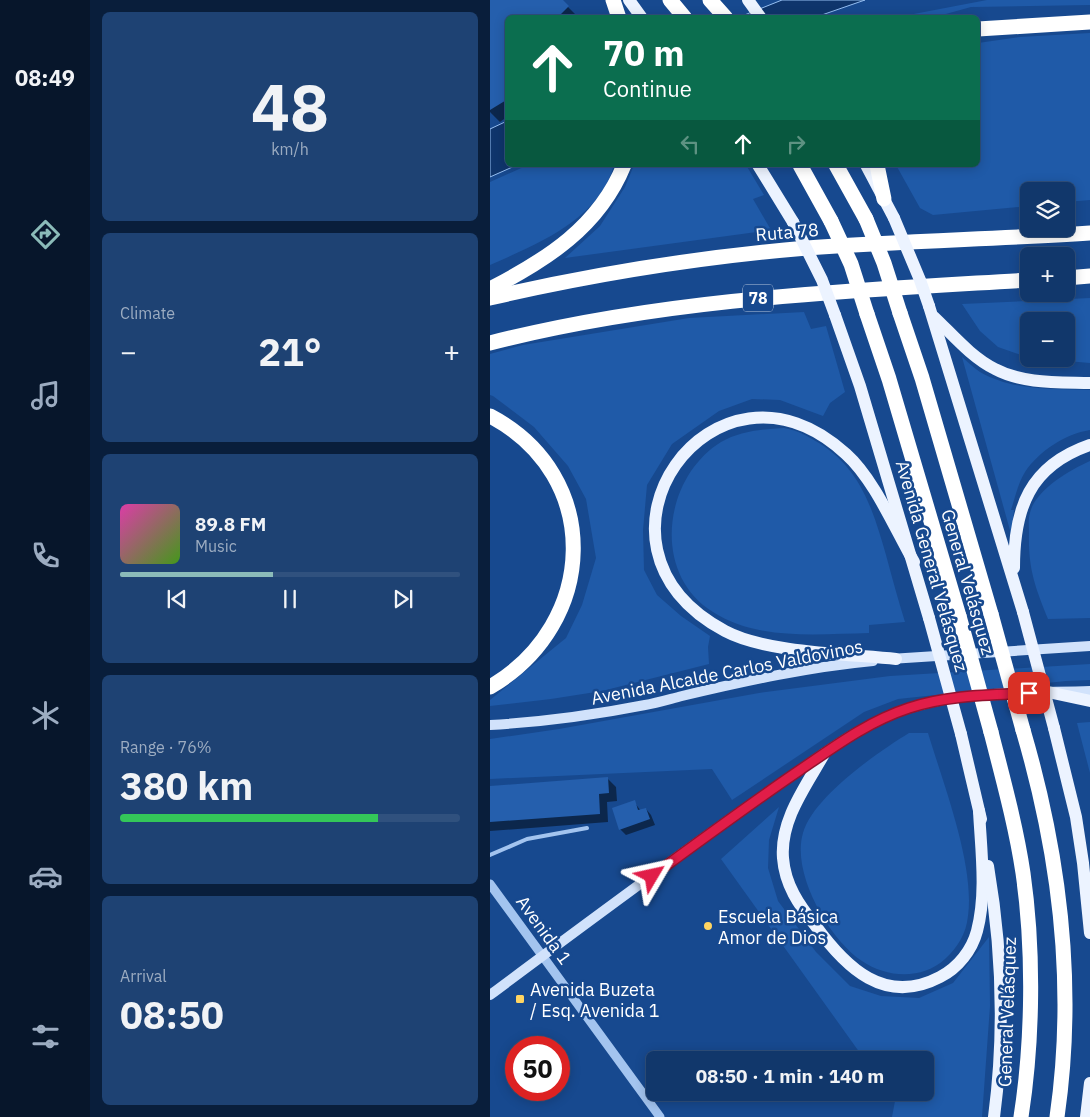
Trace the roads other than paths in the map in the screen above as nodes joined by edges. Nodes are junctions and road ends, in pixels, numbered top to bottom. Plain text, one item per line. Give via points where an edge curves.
1 (613, 0) edge
2 (629, 0) edge
3 (670, 0) edge
4 (748, 0) edge
5 (712, 2) edge
6 (618, 15) edge
7 (640, 15) edge
8 (682, 15) edge
9 (723, 15) edge
10 (759, 15) edge
11 (1090, 22) edge
12 (980, 29) edge
13 (623, 167) edge
14 (759, 167) edge
15 (801, 167) edge
16 (837, 167) edge
17 (867, 167) edge
18 (877, 167) edge
19 (884, 199) junction
20 (1090, 225) edge
21 (1075, 231) edge
22 (1090, 233) edge
23 (1075, 234) edge
24 (1020, 237) edge
25 (1090, 276) edge
26 (1075, 277) edge
27 (1020, 281) edge
28 (490, 289) edge
29 (490, 298) edge
30 (931, 310) junction
31 (490, 343) edge
32 (1090, 383) edge
33 (490, 416) edge
34 (1090, 445) edge
35 (914, 562) junction
36 (1014, 581) junction
37 (1090, 646) edge
38 (896, 658) junction
39 (490, 687) edge
40 (1090, 690) edge
41 (1048, 692) junction
42 (1090, 701) edge
43 (490, 725) edge
44 (824, 754) junction
45 (980, 811) junction
46 (1076, 817) junction
47 (587, 828) dead end
48 (490, 855) edge
49 (1090, 859) edge
50 (490, 884) edge
51 (1090, 933) edge
52 (542, 956) junction
53 (490, 994) edge
54 (1090, 1083) edge
55 (660, 1117) edge
56 (994, 1117) edge
57 (1020, 1117) edge
58 (1057, 1117) edge
59 (1086, 1117) edge

1 - 6 highway
2 - 7 main road
3 - 8 highway
4 - 10 main road
5 - 9 highway
11 - 12 highway
13 - 28 highway via 608,196 580,231 544,258
14 - 35 main road, Avenida General Velásquez, bridge via 793,222 822,280 860,386
15 - 57 highway, General Velásquez, bridge via 851,264 889,379 992,732 1023,874 1028,929 1027,1064
16 - 58 highway, General Velásquez, bridge via 866,219 884,263 922,378 1046,818 1060,907 1065,1002
17 - 19 main road
18 - 19 highway
19 - 30 main road, bridge
20 - 21 highway
22 - 23 highway, Ruta 78
24 - 29 highway, Ruta 78 via 865,244 746,254 609,274
25 - 26 highway
27 - 31 highway, 78 via 697,305 615,317
30 - 32 main road via 968,350 996,370 1030,379
30 - 36 main road
33 - 39 highway via 518,433 550,470 567,506 574,543 569,587 552,627 523,664
34 - 36 main road via 1054,464 1031,487 1018,524
35 - 38 main road via 878,498 848,456 817,432 779,418 738,421 707,433 680,458 661,490 656,508 657,546 669,581 679,596 709,622 748,640 770,645
35 - 45 main road, Avenida General Velásquez, bridge
36 - 46 main road, bridge
37 - 38 main road, Avenida Alcalde Carlos Valdovinos
38 - 43 main road, Avenida Alcalde Carlos Valdovinos via 768,677 605,712
40 - 41 main road
41 - 42 main road
41 - 44 main road via 971,695 910,708 866,726
44 - 45 main road via 788,820 783,845 785,872 794,896 828,944 853,970 877,983 904,987 932,982 955,967 972,945 981,902
44 - 52 main road
45 - 56 main road, Avenida General Velásquez via 998,956 1000,1028
46 - 49 main road
46 - 51 main road
47 - 48 lane via 526,839
50 - 52 street, Avenida 1
52 - 53 main road
52 - 55 street, Avenida 1
54 - 59 main road

